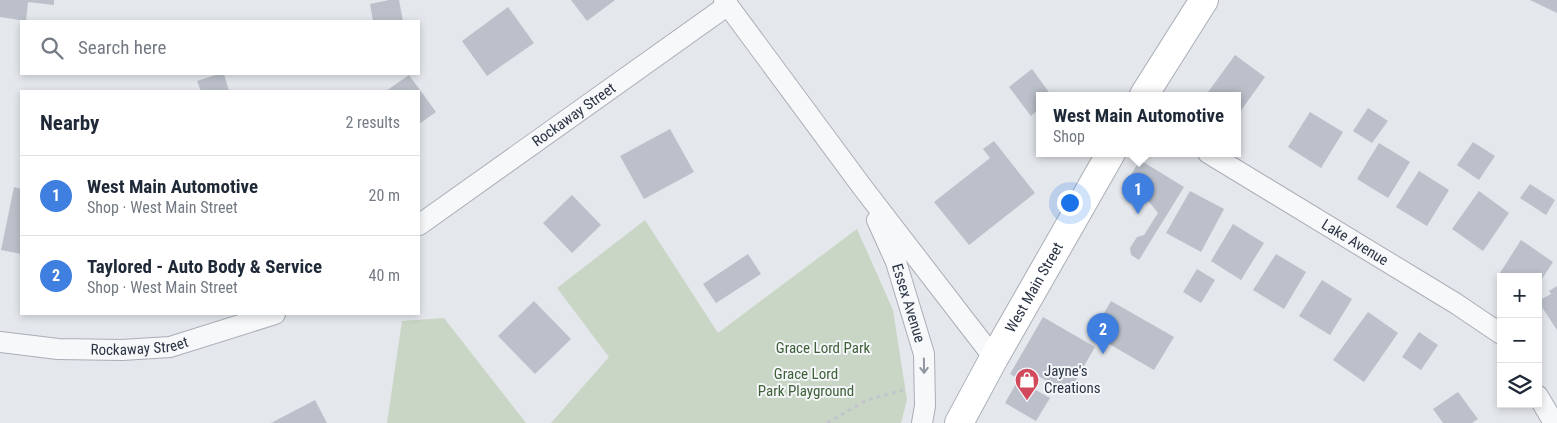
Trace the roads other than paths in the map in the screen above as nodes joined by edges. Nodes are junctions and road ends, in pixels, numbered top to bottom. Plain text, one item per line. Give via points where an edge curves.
1 (1204, 0) edge
2 (726, 2) edge
3 (1146, 92) edge
4 (1109, 157) edge
5 (1215, 157) edge
6 (863, 188) junction
7 (420, 224) edge
8 (272, 315) edge
9 (1497, 331) edge
10 (0, 342) edge
11 (994, 358) junction
12 (1542, 403) edge
13 (922, 423) edge
14 (959, 423) edge
15 (1554, 423) edge

1 - 3 street
2 - 6 street, Essex Avenue
2 - 7 street, Rockaway Street
4 - 11 street, West Main Street
5 - 9 street, Lake Avenue
6 - 11 street, Essex Avenue
6 -> 13 street, Essex Avenue via 896,262 924,354 925,406
8 - 10 street, Rockaway Street via 170,347 58,349
11 - 14 street, West Main Street
12 - 15 street

